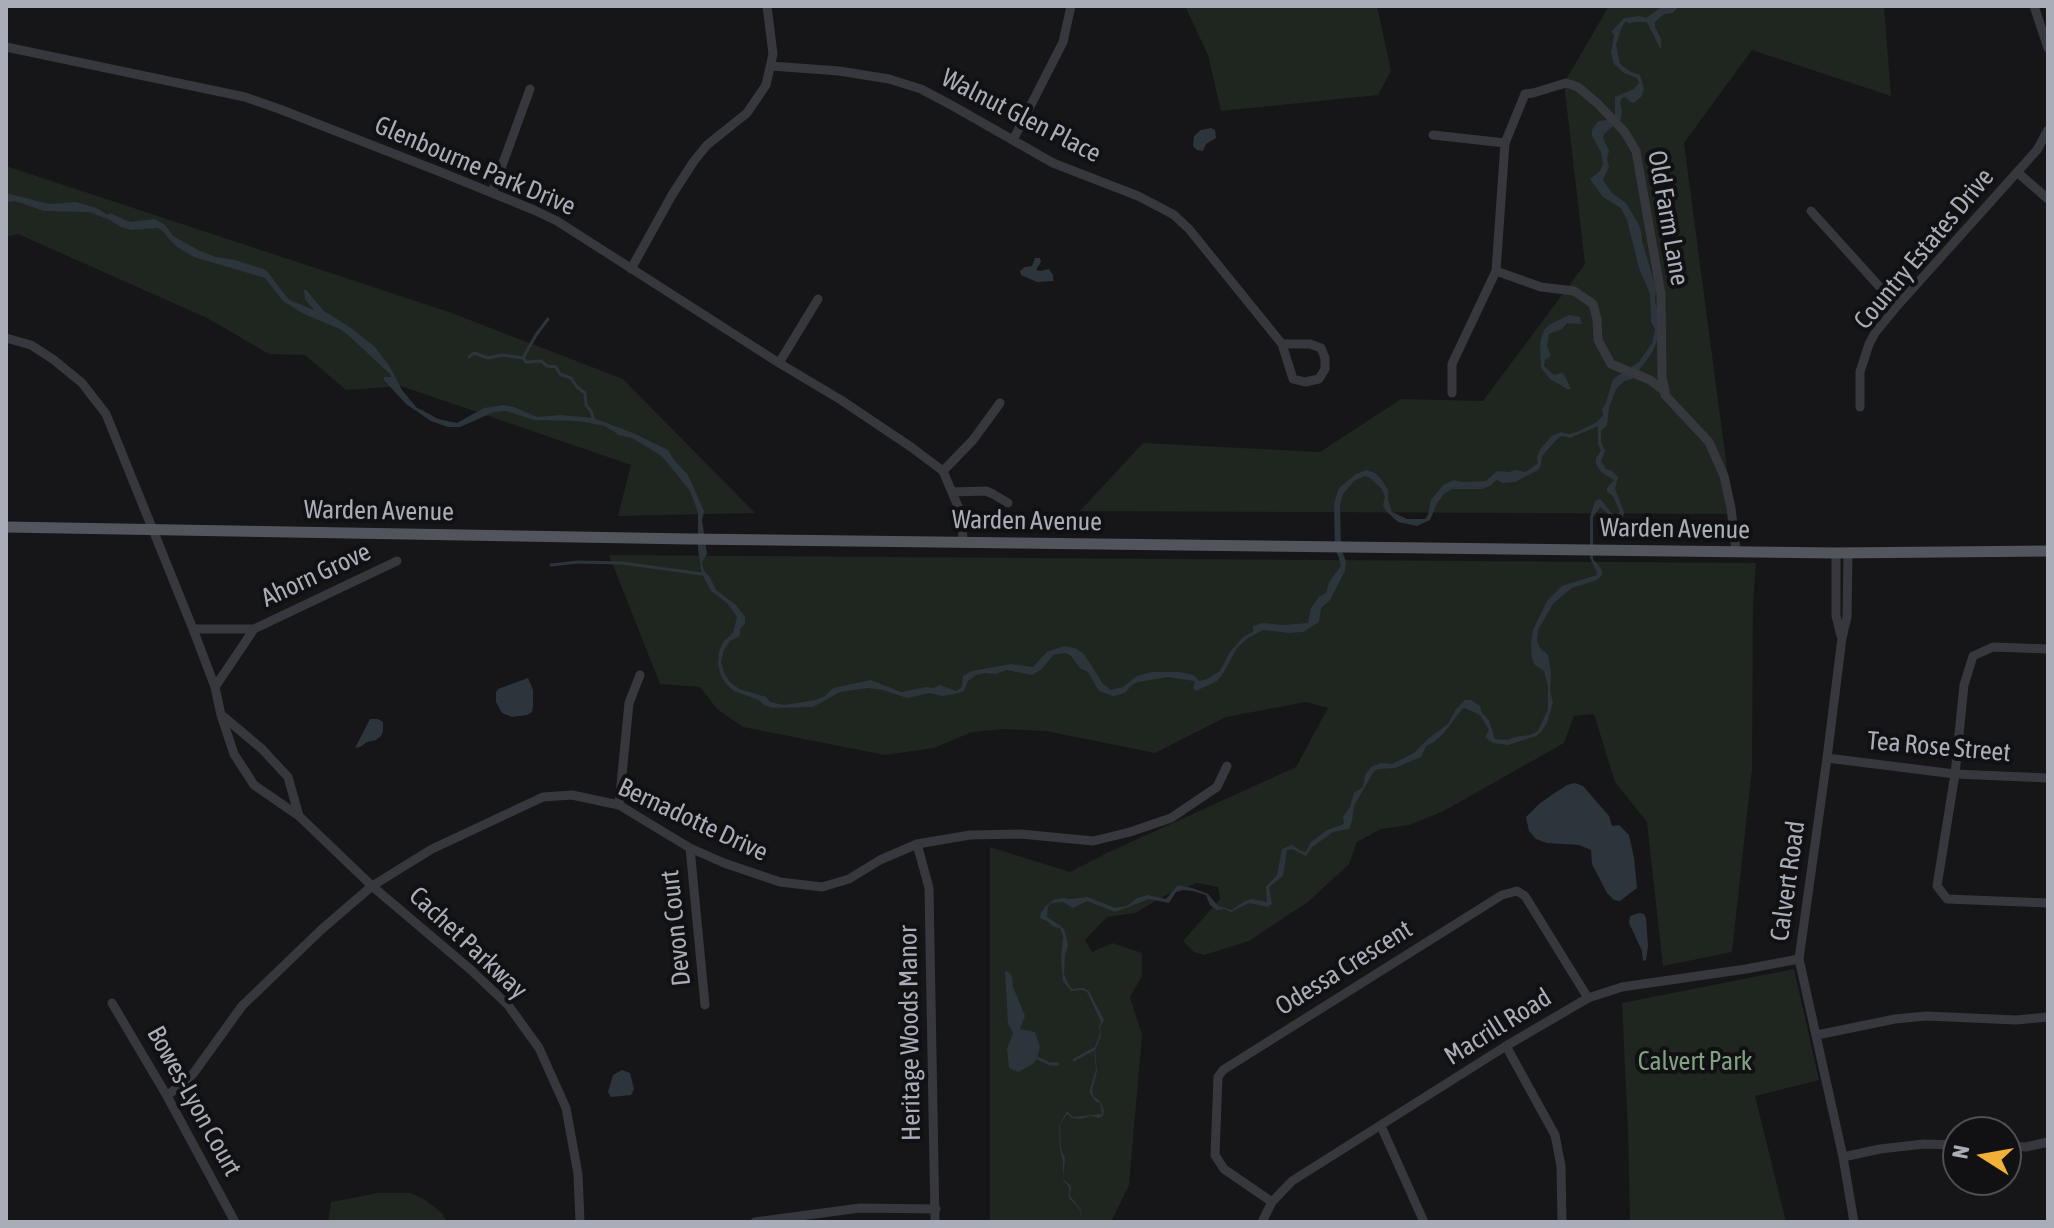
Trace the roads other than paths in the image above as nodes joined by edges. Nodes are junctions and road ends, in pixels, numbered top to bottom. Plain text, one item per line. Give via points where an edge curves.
1 (767, 6) edge
2 (1071, 6) edge
3 (2034, 6) edge
4 (6, 47) edge
5 (2048, 48) edge
6 (771, 66) junction
7 (530, 89) dead end
8 (2048, 130) edge
9 (1433, 135) dead end
10 (1013, 140) junction
11 (1505, 143) junction
12 (2017, 172) junction
13 (492, 193) junction
14 (2048, 199) edge
15 (1811, 211) dead end
16 (631, 269) junction
17 (1496, 271) junction
18 (818, 299) dead end
19 (1897, 306) junction
20 (6, 338) edge
21 (1282, 344) junction
22 (779, 363) junction
23 (1665, 391) junction
24 (1452, 393) dead end
25 (1000, 403) dead end
26 (1860, 407) dead end
27 (943, 471) junction
28 (952, 492) junction
29 (1008, 503) dead end
30 (6, 527) edge
31 (153, 528) junction
32 (963, 542) junction
33 (1736, 551) junction
34 (2048, 551) edge
35 (1842, 553) junction
36 (397, 561) dead end
37 (193, 629) junction
38 (254, 629) junction
39 (2048, 649) edge
40 (640, 675) dead end
41 (215, 687) junction
42 (221, 715) junction
43 (1827, 758) junction
44 (1227, 766) dead end
45 (1955, 774) junction
46 (2048, 778) edge
47 (619, 805) junction
48 (299, 816) junction
49 (917, 844) junction
50 (690, 848) junction
51 (372, 886) junction
52 (2048, 903) edge
53 (1799, 959) junction
54 (1588, 998) junction
55 (112, 1003) dead end
56 (705, 1005) dead end
57 (2048, 1017) edge
58 (1817, 1035) junction
59 (1506, 1046) junction
60 (167, 1096) junction
61 (1381, 1126) junction
62 (2048, 1142) edge
63 (1942, 1145) edge
64 (2022, 1147) edge
65 (1843, 1157) junction
66 (1272, 1202) junction
67 (936, 1209) junction
68 (235, 1222) edge
69 (580, 1222) edge
70 (755, 1222) edge
71 (935, 1222) edge
72 (1262, 1222) edge
73 (1424, 1222) edge
74 (1562, 1222) edge
75 (1854, 1222) edge

1 - 6 street
2 - 10 street via 1063,42
3 - 5 street
4 - 13 street, Glenbourne Park Drive via 245,97
6 - 10 street, Walnut Glen Place via 889,79 921,89
6 - 16 street via 766,85 747,113 694,161
7 - 13 street
8 - 12 street, Country Estates Drive
9 - 11 street
10 - 21 street, Walnut Glen Place via 1174,215
11 - 17 street
11 - 23 street, Old Farm Lane via 1525,94 1566,83 1583,91 1631,141 1661,294
12 - 14 street
12 - 19 street, Country Estates Drive
13 - 16 street, Glenbourne Park Drive via 557,221
15 - 19 street
16 - 22 street, Glenbourne Park Drive
17 - 23 street via 1588,299 1596,312 1598,340 1611,364
17 - 24 street via 1452,364
18 - 22 street
19 - 26 street, Country Estates Drive via 1869,344 1860,372
20 - 31 street, Cachet Parkway via 31,345 54,360 82,383 106,414
21 - 21 street, Walnut Glen Place via 1321,348 1325,369 1319,379 1293,379
22 - 27 street, Glenbourne Park Drive
23 - 33 street via 1717,458
25 - 27 street
27 - 28 street, Glenbourne Park Drive
28 - 29 street via 986,491
28 - 32 street, Glenbourne Park Drive
30 - 31 main road, Warden Avenue
31 - 32 main road, Warden Avenue
31 - 37 street, Cachet Parkway
32 - 33 main road, Warden Avenue
33 - 35 main road, Warden Avenue
34 - 35 main road, Warden Avenue
35 - 43 street, Calvert Road via 1847,617
36 - 38 street, Ahorn Grove
37 - 38 street, Ahorn Grove
37 - 41 street, Cachet Parkway
38 - 41 street, Ahorn Grove
39 - 45 street via 1993,647 1973,656 1964,685
40 - 47 street via 629,703
41 - 42 street, Cachet Parkway
42 - 48 street via 288,777
42 - 48 street, Cachet Parkway via 234,754 254,785
43 - 45 street, Tea Rose Street
43 - 53 street, Calvert Road
44 - 49 street, Bernadotte Drive via 1217,787 1171,818 1130,832 1093,841 1021,834
45 - 46 street, Tea Rose Street
45 - 52 street via 1937,886 1947,899
47 - 50 street, Bernadotte Drive
47 - 51 street, Bernadotte Drive via 572,795 543,797 432,849
48 - 51 street, Cachet Parkway
49 - 50 street, Bernadotte Drive via 822,887 780,882
49 - 67 street, Heritage Woods Manor via 929,888
50 - 56 street, Devon Court
51 - 60 street, Bernadotte Drive via 242,1006 193,1074
51 - 69 street, Cachet Parkway via 508,1005 539,1048 571,1129
53 - 54 street, Macrill Road via 1622,987
53 - 58 street, Calvert Road
54 - 59 street, Macrill Road
54 - 66 street, Odessa Crescent via 1517,891 1502,895 1223,1070 1218,1077 1215,1155 1224,1169
55 - 60 street, Bowes-Lyon Court
57 - 58 street via 1911,1017
58 - 65 street, Calvert Road
59 - 61 street, Macrill Road
59 - 74 street via 1555,1135
60 - 68 street, Bowes-Lyon Court
61 - 66 street, Macrill Road via 1292,1181
61 - 73 street
62 - 64 street
63 - 65 street
65 - 75 street, Calvert Road
66 - 72 street, Macrill Road
67 - 70 street via 860,1208
67 - 71 street, Heritage Woods Manor

